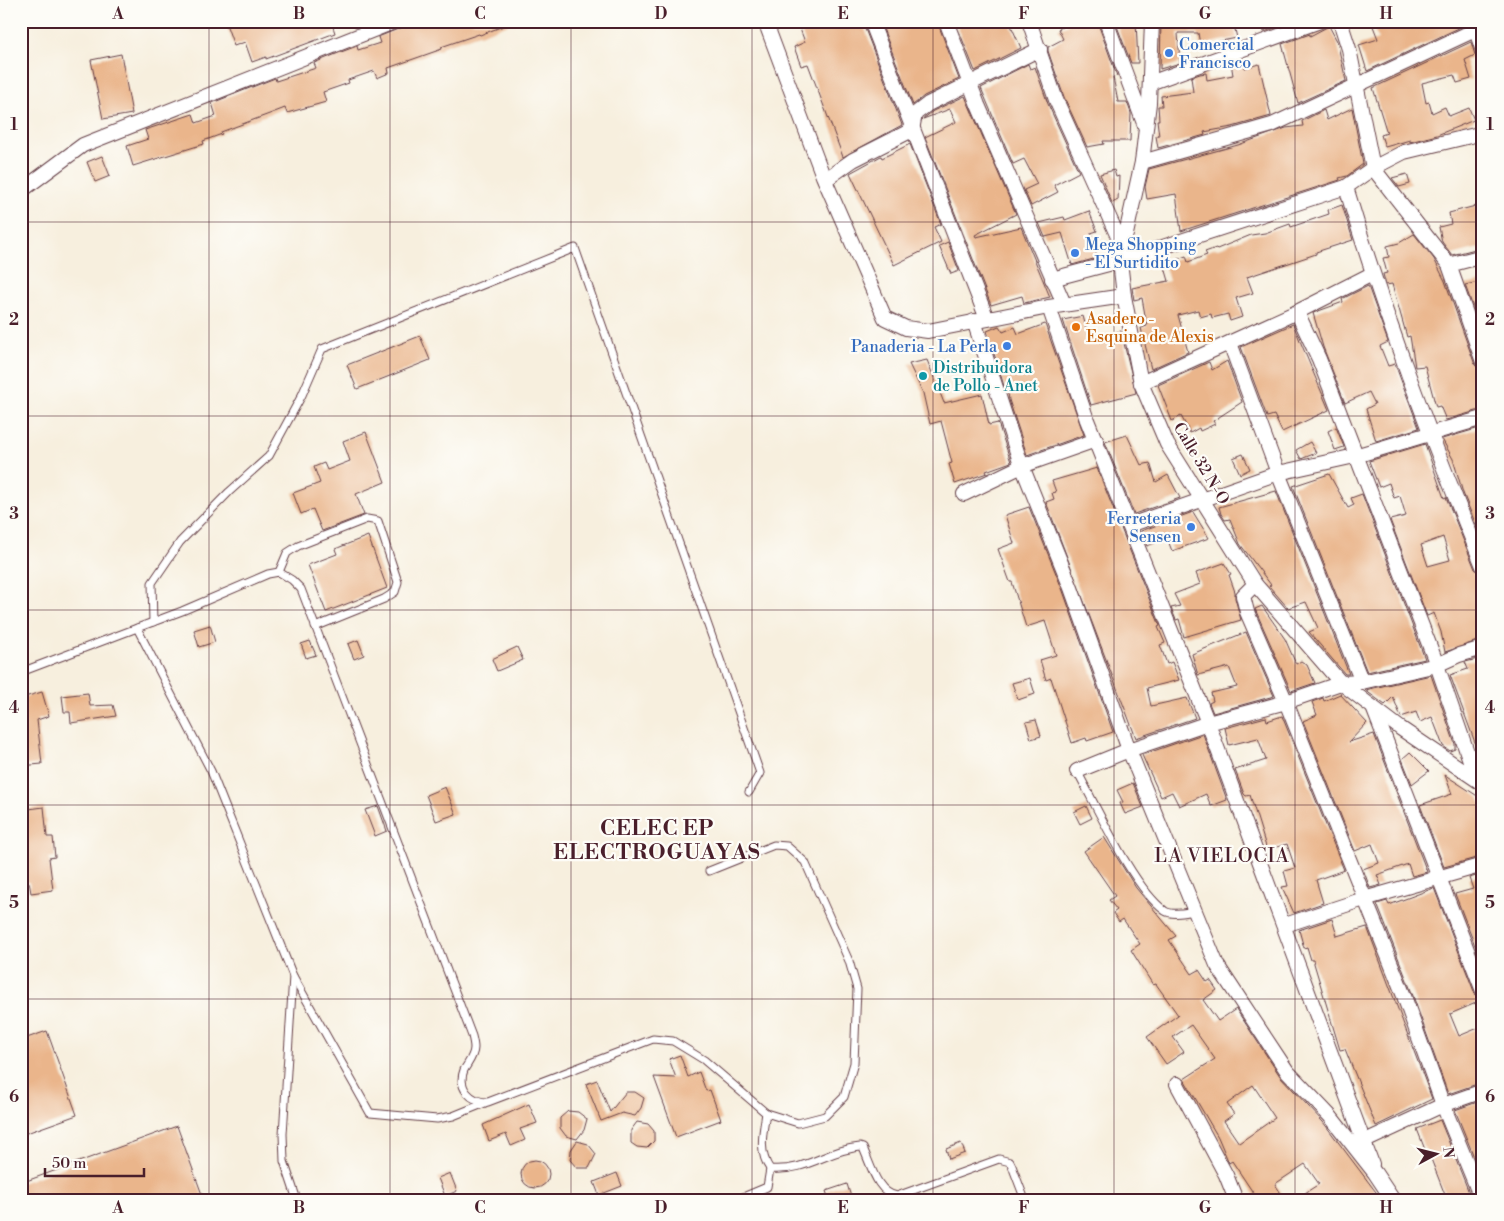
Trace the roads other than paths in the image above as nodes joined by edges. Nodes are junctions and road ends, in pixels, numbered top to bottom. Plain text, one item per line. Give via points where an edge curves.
1 (395, 21) edge
2 (765, 21) edge
3 (870, 21) edge
4 (946, 21) edge
5 (1029, 21) edge
6 (1106, 21) edge
7 (1152, 21) edge
8 (1320, 21) edge
9 (1340, 21) edge
10 (1474, 26) edge
11 (1040, 49) junction
12 (1483, 51) edge
13 (970, 82) junction
14 (1150, 83) junction
15 (1356, 85) junction
16 (1146, 128) junction
17 (912, 130) junction
18 (1483, 133) edge
19 (1142, 162) junction
20 (1373, 168) junction
21 (825, 180) junction
22 (1346, 186) junction
23 (21, 191) edge
24 (1483, 256) edge
25 (1120, 262) junction
26 (1449, 264) junction
27 (1372, 274) junction
28 (1052, 279) junction
29 (1124, 296) junction
30 (1064, 304) junction
31 (1049, 307) junction
32 (1297, 312) junction
33 (980, 320) junction
34 (1230, 343) junction
35 (1483, 362) edge
36 (1141, 383) junction
37 (1483, 418) edge
38 (1430, 436) junction
39 (1096, 440) junction
40 (1355, 456) junction
41 (1022, 466) junction
42 (1278, 473) junction
43 (964, 494) dead end
44 (1204, 500) junction
45 (1130, 525) junction
46 (1483, 566) edge
47 (279, 572) junction
48 (1254, 584) junction
49 (153, 622) junction
50 (137, 628) junction
51 (315, 628) junction
52 (1483, 648) edge
53 (1437, 665) junction
54 (21, 672) edge
55 (1362, 682) junction
56 (1341, 683) junction
57 (1286, 702) junction
58 (1374, 709) junction
59 (1208, 723) junction
60 (1129, 750) junction
61 (1077, 771) joint
62 (1479, 781) edge
63 (749, 792) dead end
64 (1483, 865) edge
65 (709, 871) dead end
66 (1439, 879) junction
67 (1364, 899) junction
68 (1195, 911) junction
69 (1285, 925) junction
70 (293, 976) junction
71 (1483, 992) edge
72 (1177, 1084) dead end
73 (1483, 1091) edge
74 (488, 1102) junction
75 (1444, 1105) junction
76 (766, 1113) junction
77 (1366, 1141) junction
78 (770, 1169) junction
79 (1375, 1173) junction
80 (297, 1200) edge
81 (736, 1200) edge
82 (1025, 1200) edge
83 (1236, 1200) edge
84 (1393, 1200) edge
85 (1482, 1200) edge

1 - 23 street via 83,145
2 - 21 street
3 - 17 street
4 - 13 street
5 - 11 street
6 - 16 street
7 - 14 street, Calle 32 N-O
8 - 14 street
9 - 15 street via 1350,49
10 - 12 street
10 - 15 street
11 - 13 street
11 - 25 street via 1056,100 1119,239
13 - 17 street via 914,114
13 - 28 street
14 - 16 street, Calle 32 N-O
15 - 19 street via 1272,125
15 - 20 street
16 - 19 street, Calle 32 N-O
17 - 21 street via 853,160
17 - 33 street
18 - 20 street via 1404,152
19 - 25 street, Calle 32 N-O
20 - 22 street
20 - 26 street
21 - 33 street via 886,318 906,328 928,331
22 - 25 street
22 - 27 street
24 - 26 street
25 - 28 street
25 - 29 street, Calle 32 N-O
26 - 35 street
27 - 32 street
27 - 38 street
28 - 30 street
29 - 30 street
29 - 36 street, Calle 32 N-O
30 - 31 street
31 - 33 street
31 - 39 street
32 - 34 street
32 - 40 street via 1320,359
33 - 41 street
34 - 36 street
34 - 42 street
36 - 44 street, Calle 32 N-O via 1167,444
37 - 38 street
38 - 40 street
38 - 46 street
39 - 41 street
39 - 45 street
40 - 42 street
40 - 53 street
41 - 43 street
41 - 60 street via 1071,588
42 - 44 street
42 - 55 street
44 - 45 street
44 - 48 street, Calle 32 N-O
45 - 59 street
47 - 49 lane
47 - 51 lane via 301,589
47 - 51 lane via 287,553 298,546 367,519 378,521 398,582 396,592
48 - 56 street, Calle 32 N-O
48 - 57 street via 1243,596 1247,612
49 - 50 lane
49 - 63 lane via 152,583 180,542 269,456 322,349 575,248 760,773
50 - 54 lane
50 - 70 lane via 211,771
51 - 74 lane via 472,1036 475,1049 463,1072 464,1087 469,1097
52 - 53 street
53 - 55 street
53 - 62 street
55 - 56 street
56 - 57 street
56 - 58 street, Calle 32 N-O
57 - 59 street
57 - 67 street
58 - 62 street, Calle 32 N-O
58 - 66 street
59 - 60 street
59 - 69 street
60 - 61 street
60 - 68 street
61 - 68 lane via 1115,842 1154,899 1166,912
64 - 66 street
65 - 76 lane via 774,845 787,846 805,862 857,989 854,1063 844,1097 825,1116 798,1123
66 - 67 street
66 - 71 street
67 - 69 street
67 - 75 street
68 - 79 street via 1217,965 1287,1071 1330,1116
69 - 77 street
70 - 74 lane via 370,1113 437,1119
70 - 80 lane via 283,1134 284,1161
72 - 83 street
73 - 75 street
74 - 76 lane via 653,1039 673,1041 704,1060
75 - 77 street
75 - 85 street
76 - 78 lane via 762,1137 764,1161
77 - 79 street
78 - 81 lane via 767,1187
78 - 82 lane via 794,1169 860,1147 881,1188 896,1196 999,1159 1010,1162
79 - 84 street

